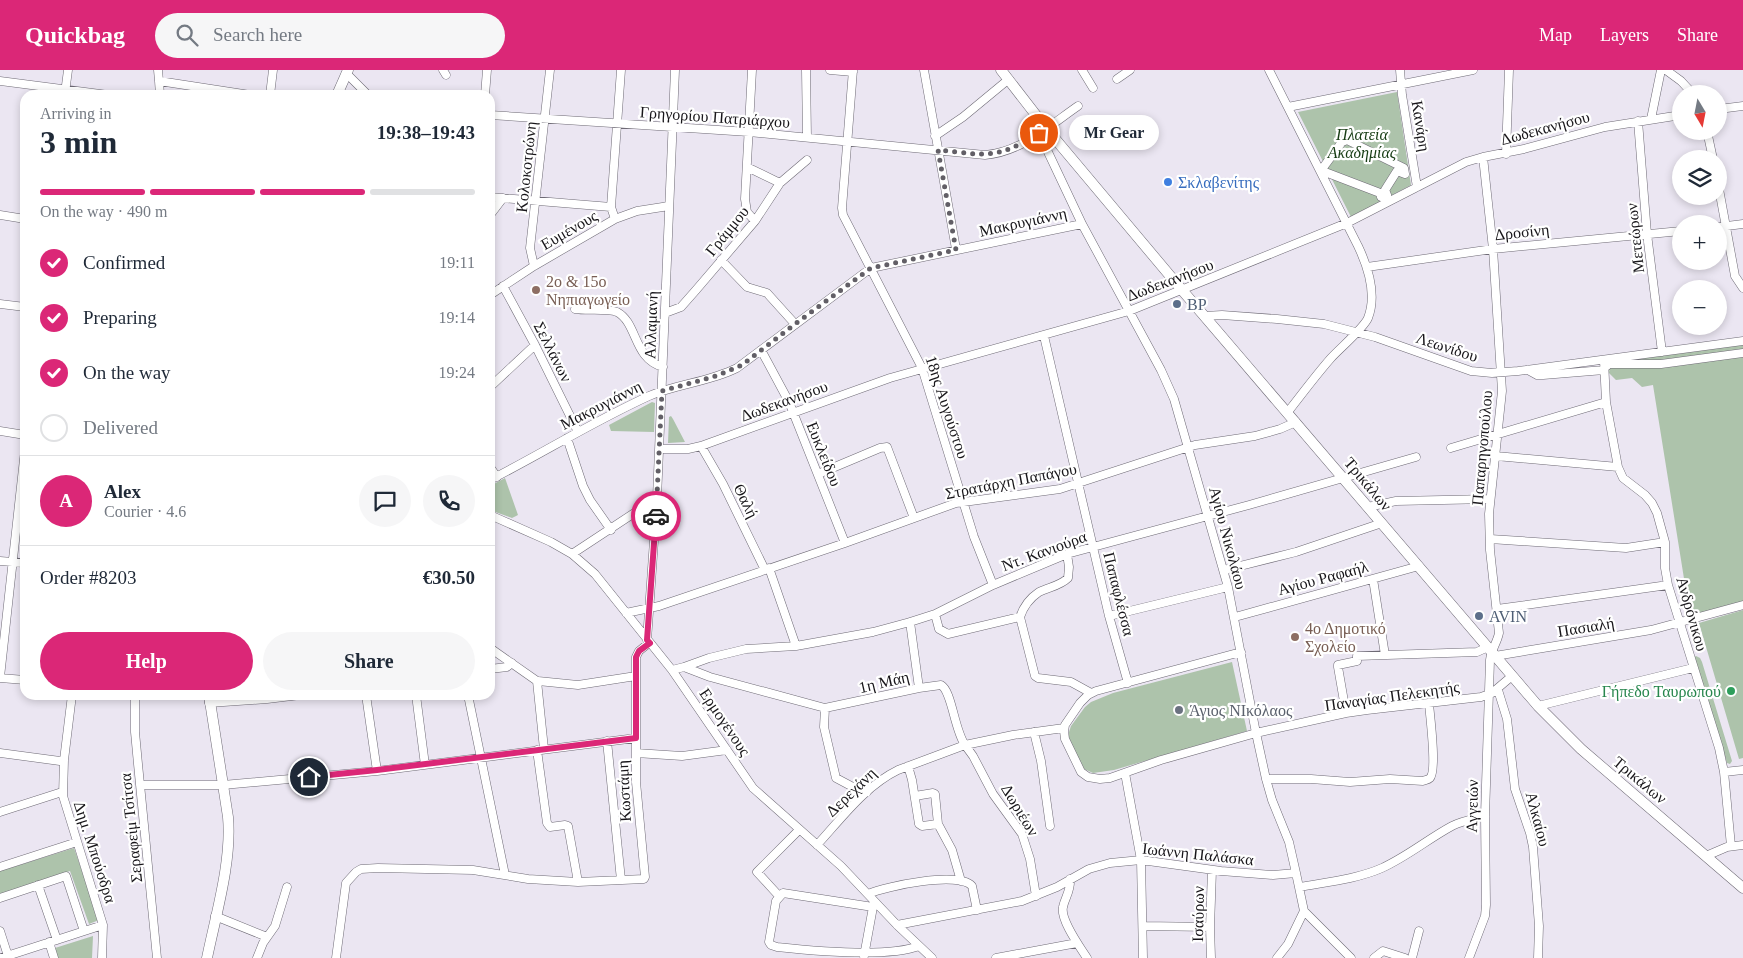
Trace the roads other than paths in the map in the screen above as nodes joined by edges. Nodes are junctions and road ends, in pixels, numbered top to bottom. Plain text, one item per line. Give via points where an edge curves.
1 (68, 70) edge
2 (158, 70) edge
3 (273, 70) edge
4 (487, 70) edge
5 (550, 70) edge
6 (621, 70) edge
7 (675, 70) edge
8 (752, 70) edge
9 (806, 70) edge
10 (830, 70) edge
11 (924, 70) edge
12 (1002, 70) edge
13 (1082, 70) edge
14 (1130, 70) edge
15 (1269, 70) edge
16 (1400, 70) edge
17 (1473, 70) edge
18 (1509, 70) edge
19 (1662, 70) edge
20 (1666, 70) edge
21 (347, 71) edge
22 (853, 71) edge
23 (1009, 79) junction
24 (1117, 79) dead end
25 (0, 81) edge
26 (159, 81) junction
27 (1401, 85) junction
28 (1686, 85) edge
29 (1093, 88) dead end
30 (54, 90) edge
31 (66, 90) edge
32 (160, 90) edge
33 (218, 90) edge
34 (271, 90) edge
35 (340, 90) edge
36 (364, 90) edge
37 (485, 90) edge
38 (1078, 106) dead end
39 (1743, 106) edge
40 (1288, 107) junction
41 (1728, 108) edge
42 (495, 115) edge
43 (1672, 116) edge
44 (545, 119) junction
45 (1651, 119) junction
46 (1638, 121) junction
47 (617, 124) junction
48 (672, 128) junction
49 (1042, 131) junction
50 (749, 132) junction
51 (935, 136) junction
52 (807, 137) junction
53 (848, 141) junction
54 (938, 150) junction
55 (1506, 154) junction
56 (1483, 157) junction
57 (807, 160) dead end
58 (747, 167) junction
59 (1325, 172) joint
60 (780, 183) junction
61 (1417, 187) junction
62 (495, 197) edge
63 (503, 198) junction
64 (536, 202) junction
65 (669, 206) junction
66 (611, 207) junction
67 (495, 208) edge
68 (0, 215) edge
69 (20, 218) edge
70 (615, 219) junction
71 (755, 221) junction
72 (1347, 223) junction
73 (1082, 224) junction
74 (1743, 224) edge
75 (1727, 226) edge
76 (1672, 231) edge
77 (1647, 234) junction
78 (1727, 244) edge
79 (1493, 249) junction
80 (956, 250) junction
81 (721, 260) junction
82 (534, 266) junction
83 (1367, 267) junction
84 (871, 268) junction
85 (503, 286) junction
86 (1743, 288) edge
87 (1182, 290) junction
88 (495, 292) edge
89 (0, 304) edge
90 (20, 306) edge
91 (575, 309) dead end
92 (1129, 311) junction
93 (664, 313) junction
94 (1205, 316) junction
95 (795, 324) junction
96 (1356, 332) junction
97 (1044, 336) junction
98 (1743, 341) edge
99 (535, 345) junction
100 (761, 350) junction
101 (1662, 352) junction
102 (1743, 353) edge
103 (1605, 365) junction
104 (663, 367) junction
105 (922, 368) junction
106 (1501, 373) junction
107 (495, 381) edge
108 (662, 391) junction
109 (1606, 402) junction
110 (1288, 412) junction
111 (793, 413) junction
112 (1296, 422) junction
113 (0, 432) edge
114 (578, 432) junction
115 (20, 434) edge
116 (1498, 434) junction
117 (567, 438) junction
118 (701, 446) junction
119 (1188, 448) junction
120 (1451, 448) dead end
121 (659, 449) junction
122 (1416, 456) dead end
123 (1496, 456) junction
124 (1618, 467) junction
125 (818, 474) junction
126 (495, 477) edge
127 (1343, 478) junction
128 (1078, 484) junction
129 (20, 493) edge
130 (657, 498) junction
131 (1490, 499) junction
132 (962, 502) junction
133 (1368, 507) junction
134 (1209, 516) junction
135 (495, 517) edge
136 (914, 518) junction
137 (1382, 522) junction
138 (611, 530) junction
139 (1490, 539) junction
140 (1664, 542) junction
141 (845, 543) junction
142 (1093, 547) junction
143 (572, 554) junction
144 (1067, 554) junction
145 (0, 561) edge
146 (12, 562) junction
147 (20, 563) edge
148 (1419, 566) junction
149 (767, 569) junction
150 (1224, 570) junction
151 (1372, 579) junction
152 (993, 584) junction
153 (1668, 585) junction
154 (1228, 587) junction
155 (1743, 605) edge
156 (650, 608) junction
157 (1497, 609) junction
158 (626, 613) junction
159 (935, 614) junction
160 (1109, 616) junction
161 (1020, 617) junction
162 (1234, 617) junction
163 (910, 622) junction
164 (1680, 623) junction
165 (648, 642) junction
166 (796, 646) junction
167 (495, 651) edge
168 (1492, 651) junction
169 (1241, 652) junction
170 (1385, 655) junction
171 (512, 663) junction
172 (495, 668) edge
173 (684, 668) junction
174 (1694, 668) junction
175 (672, 670) junction
176 (636, 676) junction
177 (1512, 676) junction
178 (0, 677) edge
179 (20, 679) edge
180 (538, 681) junction
181 (1128, 682) junction
182 (919, 688) junction
183 (1498, 690) junction
184 (1091, 693) junction
185 (1489, 695) junction
186 (71, 700) edge
187 (135, 700) edge
188 (209, 700) edge
189 (367, 700) edge
190 (417, 700) edge
191 (469, 700) edge
192 (1428, 704) junction
193 (1538, 706) junction
194 (825, 708) junction
195 (1346, 714) junction
196 (1064, 728) junction
197 (1034, 732) junction
198 (1256, 733) junction
199 (636, 738) junction
200 (607, 741) junction
201 (965, 745) junction
202 (541, 750) junction
203 (727, 750) junction
204 (0, 753) edge
205 (636, 753) junction
206 (480, 758) junction
207 (64, 760) junction
208 (425, 764) junction
209 (908, 766) junction
210 (377, 770) junction
211 (1743, 770) edge
212 (1125, 772) junction
213 (1724, 772) junction
214 (1266, 779) junction
215 (140, 785) junction
216 (223, 785) junction
217 (62, 792) junction
218 (867, 792) junction
219 (915, 796) junction
220 (0, 812) edge
221 (1485, 816) junction
222 (938, 824) junction
223 (1050, 826) dead end
224 (799, 830) junction
225 (77, 842) junction
226 (817, 845) junction
227 (1743, 845) edge
228 (1731, 846) junction
229 (1706, 856) junction
230 (1141, 860) junction
231 (0, 867) edge
232 (1212, 870) junction
233 (1296, 873) junction
234 (505, 875) junction
235 (621, 880) junction
236 (1070, 880) junction
237 (960, 881) junction
238 (578, 882) junction
239 (38, 885) junction
240 (287, 887) dead end
241 (1300, 887) junction
242 (1743, 888) edge
243 (868, 894) junction
244 (779, 896) junction
245 (1036, 896) junction
246 (0, 898) edge
247 (875, 905) junction
248 (977, 910) junction
249 (1304, 911) junction
250 (215, 916) junction
251 (104, 925) junction
252 (897, 925) junction
253 (1143, 926) junction
254 (1210, 927) junction
255 (84, 931) junction
256 (0, 932) edge
257 (1419, 932) dead end
258 (267, 937) junction
259 (53, 941) junction
260 (1077, 943) junction
261 (919, 946) junction
262 (864, 956) junction
263 (4, 957) edge
264 (54, 958) edge
265 (102, 958) edge
266 (157, 958) edge
267 (207, 958) edge
268 (257, 958) edge
269 (336, 958) edge
270 (932, 958) edge
271 (996, 958) edge
272 (1087, 958) edge
273 (1143, 958) edge
274 (1211, 958) edge
275 (1277, 958) edge
276 (1351, 958) edge
277 (1374, 958) edge
278 (1405, 958) edge
279 (1412, 958) edge
280 (1469, 958) edge
281 (1538, 958) edge

1 - 31 street
2 - 26 street
3 - 34 street
4 - 37 street
5 - 44 street, Κολοκοτρώνη
6 - 47 street
7 - 48 street, Αλλαμανή
8 - 50 street
9 - 52 street
10 - 22 street
11 - 51 street
12 - 23 main road, Τρικάλων
13 - 29 street
14 - 24 street
15 - 40 street
16 - 27 street, Κανάρη
17 - 27 street
18 - 55 street
19 - 45 street
20 - 28 street
21 - 35 main road
21 - 36 street
22 - 53 street, 18ης Αυγούστου
23 - 49 main road, Τρικάλων
23 - 51 street
25 - 30 street
26 - 32 street
26 - 33 street
27 - 40 street
27 - 61 street, Κανάρη
38 - 49 street
39 - 41 street
40 - 72 street
42 - 44 street, Γρηγορίου Πατριάρχου
43 - 45 street, Δωδεκανήσου
44 - 47 street, Γρηγορίου Πατριάρχου
44 - 64 street, Κολοκοτρώνη
45 - 46 street, Δωδεκανήσου
46 - 55 street, Δωδεκανήσου
46 - 77 street, Μετεώρων
47 - 48 street, Γρηγορίου Πατριάρχου
47 - 66 street
48 - 50 street, Γρηγορίου Πατριάρχου
48 - 65 street, Αλλαμανή
49 - 54 street via 1015,148 992,155
49 - 73 street, Αγίου Νικολάου
49 - 87 main road, Τρικάλων
50 - 52 street, Γρηγορίου Πατριάρχου
50 - 58 street
51 - 54 street
52 - 53 street, Γρηγορίου Πατριάρχου
53 - 54 street, Γρηγορίου Πατριάρχου
53 - 84 street, 18ης Αυγούστου via 842,213
54 - 80 street
55 - 56 street, Δωδεκανήσου
56 - 61 street, Δωδεκανήσου
56 - 79 street, Παπαρηγοπούλου
57 - 60 street, Γράμμου
58 - 60 street
58 - 71 street via 746,206
59 - 59 street via 1380,193 1380,197 1387,195 1385,190 1397,171 1405,174 1404,168 1347,140 1322,169
60 - 71 street, Γράμμου
61 - 72 street, Δωδεκανήσου
62 - 63 street
63 - 64 street
63 - 67 street
64 - 66 street
64 - 82 street, Κολοκοτρώνη via 530,248
65 - 70 street, Ευμένους via 637,211
65 - 93 street, Αλλαμανή
66 - 70 street
68 - 69 street
70 - 82 street, Ευμένους
71 - 81 street, Γράμμου
72 - 83 street
72 - 87 street, Δωδεκανήσου
73 - 80 street, Μακρυγιάννη
73 - 92 street, Αγίου Νικολάου
74 - 75 street
76 - 77 street, Δροσίνη
77 - 79 street, Δροσίνη
77 - 101 street, Μετεώρων
78 - 86 street
79 - 83 street, Δροσίνη
79 - 106 street, Παπαρηγοπούλου
80 - 84 street, Μακρυγιάννη
81 - 93 street, Γράμμου via 681,306
81 - 95 street via 745,285 769,295
82 - 85 street, Ευμένους
83 - 96 street via 1370,312
84 - 95 street, Μακρυγιάννη
84 - 105 street, 18ης Αυγούστου
85 - 88 street, Ευμένους
85 - 99 street, Σελλάνων
87 - 92 street, Δωδεκανήσου
87 - 94 main road, Τρικάλων
89 - 90 street
91 - 104 street via 618,313 625,319 644,354
92 - 97 street, Δωδεκανήσου
92 - 119 street, Αγίου Νικολάου via 1172,393
93 - 104 street, Αλλαμανή
94 - 96 street, Λεωνίδου via 1292,320
94 - 110 main road, Τρικάλων
95 - 100 street, Μακρυγιάννη
96 - 106 street, Λεωνίδου via 1470,371
96 - 110 street
97 - 105 street, Δωδεκανήσου
97 - 128 street, Παπαφλέσσα
98 - 101 street, Λεωνίδου
99 - 107 street
99 - 114 street, Σελλάνων
100 - 108 street, Μακρυγιάννη via 731,371
100 - 111 street, Ευκλείδου
101 - 103 street, Λεωνίδου
102 - 103 street via 1666,363
103 - 106 street, Λεωνίδου
103 - 109 street, Ανδρόνικου
104 - 108 street, Αλλαμανή
105 - 111 street, Δωδεκανήσου
105 - 132 street, 18ης Αυγούστου
106 - 116 street, Παπαρηγοπούλου
108 - 114 street, Μακρυγιάννη
108 - 121 street, Αλλαμανή
109 - 116 street
109 - 124 street, Ανδρόνικου
110 - 112 main road, Τρικάλων
111 - 118 street, Δωδεκανήσου
111 - 125 street, Ευκλείδου
112 - 119 street, Στρατάρχη Παπάγου via 1254,436
112 - 127 main road, Τρικάλων
113 - 115 street
114 - 117 street, Μακρυγιάννη
116 - 120 street
116 - 123 street, Παπαρηγοπούλου
117 - 126 street, Μακρυγιάννη
117 - 138 street via 583,486
118 - 121 street, Δωδεκανήσου
118 - 149 street, Θαλή
119 - 128 street, Στρατάρχη Παπάγου
119 - 134 street, Αγίου Νικολάου
121 - 130 street, Αλλαμανή
122 - 127 street, Ντ. Κανιούρα
123 - 124 street
123 - 131 street, Παπαρηγοπούλου
124 - 140 street, Ανδρόνικου via 1625,481 1652,503
125 - 136 street via 886,447
125 - 141 street, Ευκλείδου
127 - 133 main road, Τρικάλων
127 - 134 street, Ντ. Κανιούρα
128 - 132 street, Στρατάρχη Παπάγου
128 - 142 street, Παπαφλέσσα
129 - 146 street
130 - 138 street
130 - 156 street, Αλλαμανή
131 - 133 street via 1396,501
131 - 139 street, Παπαρηγοπούλου
132 - 136 street, Στρατάρχη Παπάγου
132 - 152 street, 18ης Αυγούστου
133 - 137 main road, Τρικάλων
134 - 142 street, Ντ. Κανιούρα
134 - 150 street, Αγίου Νικολάου
135 - 143 street, Ερμογένους
136 - 141 street, Στρατάρχη Παπάγου
137 - 148 main road, Τρικάλων
137 - 150 street via 1303,550
138 - 143 street
139 - 140 street via 1626,548
139 - 157 street, Παπαρηγοπούλου
140 - 153 street, Ανδρόνικου
141 - 149 street, Στρατάρχη Παπάγου
142 - 144 street, Ντ. Κανιούρα
142 - 160 street, Παπαφλέσσα
143 - 158 street, Ερμογένους via 596,574
144 - 152 street, Ντ. Κανιούρα
144 - 161 street via 1068,578 1036,595
145 - 146 street
146 - 147 street
146 - 178 street
148 - 151 street, Αγίου Ραφαήλ
148 - 168 main road, Τρικάλων
149 - 156 street, Στρατάρχη Παπάγου
149 - 166 street, Θαλή
150 - 154 street, Αγίου Νικολάου
151 - 162 street, Αγίου Ραφαήλ
151 - 170 street
152 - 159 street, Ντ. Κανιούρα
153 - 157 street
153 - 164 street, Ανδρόνικου
154 - 160 street
154 - 162 street, Αγίου Νικολάου
155 - 164 street, Πασιαλή
156 - 158 street, Στρατάρχη Παπάγου
156 - 165 street, Αλλαμανή
157 - 168 street, Παπαρηγοπούλου via 1498,636
158 - 165 street, Ερμογένους
159 - 161 street via 939,629 948,634
159 - 163 street, Ντ. Κανιούρα
160 - 181 street, Παπαφλέσσα
161 - 184 street via 1035,676 1070,682
162 - 169 street, Αγίου Νικολάου
163 - 166 street, Ντ. Κανιούρα
163 - 182 street
164 - 168 street, Πασιαλή via 1650,630
164 - 174 street, Ανδρόνικου
165 - 175 street, Ερμογένους
165 - 176 street, Κωστάμη via 636,654
166 - 173 street, Ντ. Κανιούρα via 746,649
167 - 171 street
168 - 170 street, Πασιαλή
168 - 177 main road, Τρικάλων
168 - 185 street, Αγγειών
169 - 181 street
169 - 198 street, Αγίου Νικολάου
170 - 195 street, Πασιαλή via 1357,656 1356,661 1338,666
171 - 172 street
171 - 180 street
173 - 175 street, 1η Μάη
173 - 194 street, 1η Μάη
174 - 193 street
174 - 213 street, Ανδρόνικου
175 - 203 street, Ερμογένους
176 - 180 street via 578,685
176 - 199 street, Κωστάμη
177 - 183 street, Παναγίας Πελεκητής
177 - 193 main road, Τρικάλων
178 - 179 street
180 - 202 street
181 - 184 street
182 - 194 street, 1η Μάη
182 - 201 street, 1η Μάη via 938,685 946,688 958,734
183 - 185 street, Παναγίας Πελεκητής
183 - 281 street, Αλκαίου via 1507,719 1515,789 1533,847
184 - 196 street via 1080,703
185 - 192 street, Παναγίας Πελεκητής
185 - 221 street, Αγγειών
186 - 207 street, Δημ. Μπούσδρα
187 - 215 street, Σεραφείμ Τσίτσα
188 - 216 main road
189 - 210 street
190 - 208 street
191 - 206 street
192 - 195 street, Παναγίας Πελεκητής
192 - 214 street via 1433,759 1429,779 1350,782
193 - 229 main road, Τρικάλων via 1581,749
194 - 218 street via 824,727 836,778
195 - 198 street, Παναγίας Πελεκητής
196 - 197 street
196 - 212 street via 1068,746 1085,775 1100,779
197 - 201 street
197 - 223 street
198 - 212 street, Παναγίας Πελεκητής
198 - 214 street, Αγίου Νικολάου
199 - 200 street
199 - 205 street, Κωστάμη
200 - 202 street
200 - 235 street
201 - 209 street, Δερεχάνη
201 - 245 street, Δωριέων via 993,794 1022,834 1030,858
202 - 206 street
202 - 238 street via 547,824 550,827 568,826
203 - 205 street via 682,756
203 - 224 street, Ερμογένους via 754,788
204 - 207 street
205 - 235 street, Κωστάμη via 645,877 644,880
206 - 208 street
206 - 234 street
207 - 217 street, Δημ. Μπούσδρα
208 - 210 street
209 - 218 street, Δερεχάνη via 888,775
209 - 219 street
210 - 216 street
211 - 213 street
212 - 230 street
213 - 228 street, Ανδρόνικου
214 - 233 street, Αγίου Νικολάου
215 - 216 street
215 - 266 street, Σεραφείμ Τσίτσα
216 - 250 main road via 229,843
217 - 220 street
217 - 225 street, Δημ. Μπούσδρα
218 - 226 street, Δερεχάνη
219 - 222 street via 920,826
219 - 222 street via 935,794
221 - 241 street via 1451,826 1380,869
221 - 280 street, Αγγειών via 1486,905
222 - 237 street via 952,850
224 - 226 street, Ερμογένους
224 - 244 street via 757,872
225 - 231 street
225 - 251 street, Δημ. Μπούσδρα
226 - 243 street, Ερμογένους
227 - 228 street
228 - 229 street
229 - 242 main road, Τρικάλων
230 - 232 street, Ιωάννη Παλάσκα
230 - 236 street, Ιωάννη Παλάσκα via 1098,866
230 - 253 street
232 - 233 street, Ιωάννη Παλάσκα via 1273,875
232 - 254 street, Ισαύρων
233 - 241 street, Αγίου Νικολάου
234 - 238 street
234 - 269 street via 473,870 362,869 350,878 345,887
235 - 238 street
236 - 245 street, Ιωάννη Παλάσκα
236 - 260 street via 1070,890 1062,910
237 - 243 street via 903,884
237 - 248 street via 972,884
239 - 246 street
239 - 255 street via 65,876
239 - 259 street
240 - 258 street via 275,926
241 - 249 street, Αγίου Νικολάου
243 - 247 street, Ερμογένους
244 - 247 street via 788,893
244 - 262 street via 769,939 771,945
245 - 248 street, Ιωάννη Παλάσκα
247 - 252 street, Ερμογένους
247 - 262 street
248 - 252 street, Ιωάννη Παλάσκα
249 - 275 street via 1288,944
249 - 276 street
250 - 258 street
250 - 267 main road
251 - 255 street
251 - 265 street, Δημ. Μπούσδρα
252 - 261 street, Ερμογένους
253 - 254 street
253 - 273 street
254 - 274 street, Ισαύρων
255 - 259 street
256 - 263 street
257 - 279 street
258 - 268 street
259 - 263 street
259 - 264 street
260 - 271 street
260 - 272 street
261 - 262 street via 906,952
261 - 270 street, Ερμογένους
277 - 278 street via 1382,951

